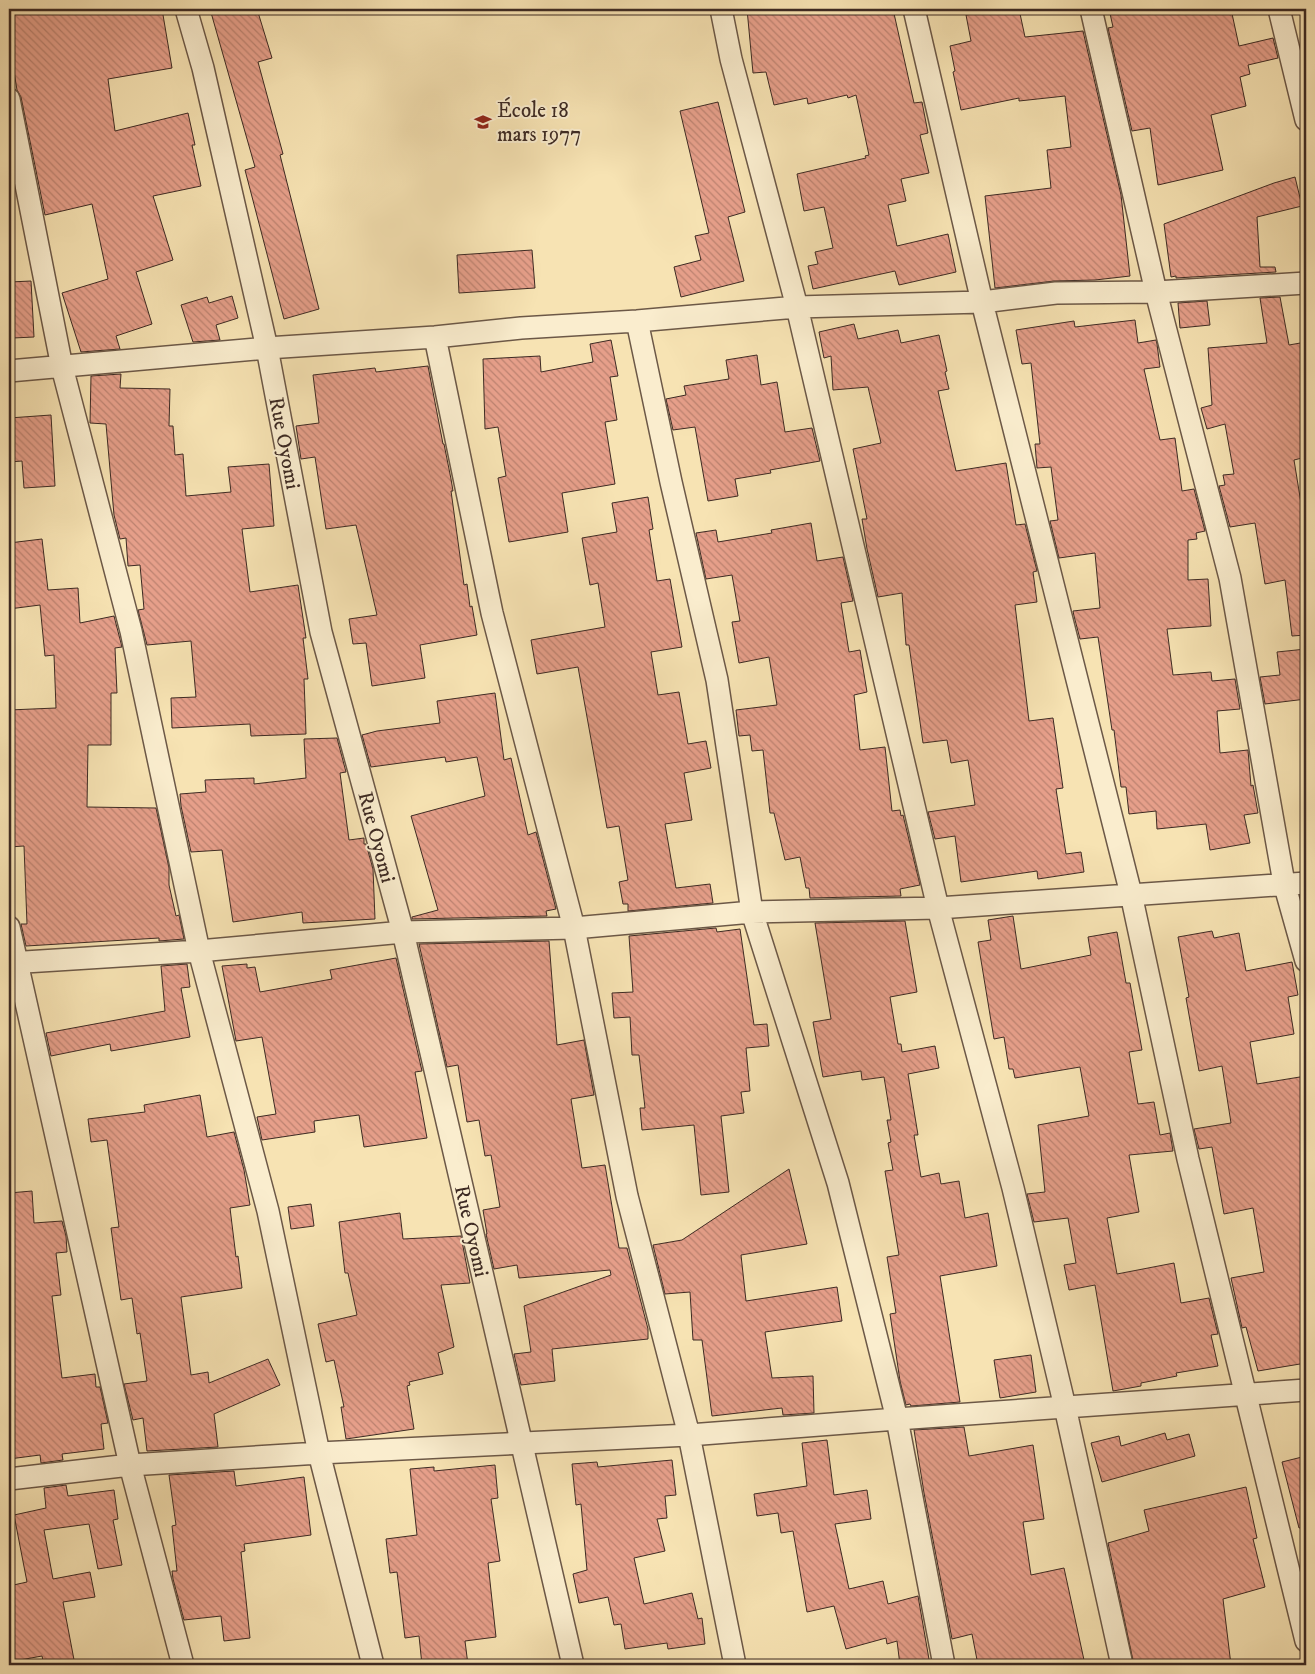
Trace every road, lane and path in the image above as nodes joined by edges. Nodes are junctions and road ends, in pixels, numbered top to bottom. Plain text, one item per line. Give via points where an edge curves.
1 (186, 9) edge
2 (721, 9) edge
3 (914, 9) edge
4 (1090, 9) edge
5 (1280, 9) edge
6 (9, 99) edge
7 (1306, 120) edge
8 (1306, 283) edge
9 (1156, 292) junction
10 (982, 302) junction
11 (797, 307) junction
12 (638, 321) junction
13 (435, 337) junction
14 (267, 348) junction
15 (62, 367) junction
16 (9, 370) edge
17 (1284, 883) junction
18 (1306, 883) edge
19 (1130, 894) junction
20 (938, 908) junction
21 (752, 912) junction
22 (9, 927) edge
23 (574, 928) junction
24 (403, 932) junction
25 (199, 951) junction
26 (1306, 961) edge
27 (13, 963) edge
28 (1306, 1390) edge
29 (1245, 1394) junction
30 (1065, 1407) junction
31 (897, 1419) junction
32 (689, 1435) junction
33 (521, 1444) junction
34 (319, 1453) junction
35 (130, 1465) junction
36 (9, 1479) edge
37 (1306, 1642) edge
38 (183, 1665) edge
39 (373, 1665) edge
40 (573, 1665) edge
41 (735, 1665) edge
42 (944, 1665) edge
43 (1122, 1665) edge

1 - 14 street, Rue Oyomi via 203,68
2 - 11 street via 731,59
3 - 10 street
4 - 9 street
5 - 7 street
6 - 15 street
8 - 9 street
9 - 10 street via 1056,293
9 - 17 street via 1230,578
10 - 11 street
10 - 19 street
11 - 12 street
11 - 20 street
12 - 13 street
12 - 21 street via 717,680
13 - 14 street
13 - 23 street via 492,613
14 - 15 street
14 - 24 street, Rue Oyomi via 321,632
15 - 16 street
15 - 25 street via 131,631
17 - 18 street
17 - 19 street
17 - 26 street
19 - 20 street
19 - 29 street via 1188,1159
20 - 21 street
20 - 30 street via 1013,1188
21 - 23 street
21 - 31 street via 838,1183
22 - 27 street
23 - 24 street
23 - 32 street via 626,1196
24 - 25 street
24 - 33 street, Rue Oyomi
25 - 27 street
25 - 34 street via 268,1211
27 - 35 street
28 - 29 street
29 - 30 street
29 - 37 street
30 - 31 street
30 - 43 street
31 - 32 street
31 - 42 street
32 - 33 street
32 - 41 street
33 - 34 street
33 - 40 street, Rue Oyomi
34 - 35 street
34 - 39 street
35 - 36 street
35 - 38 street

